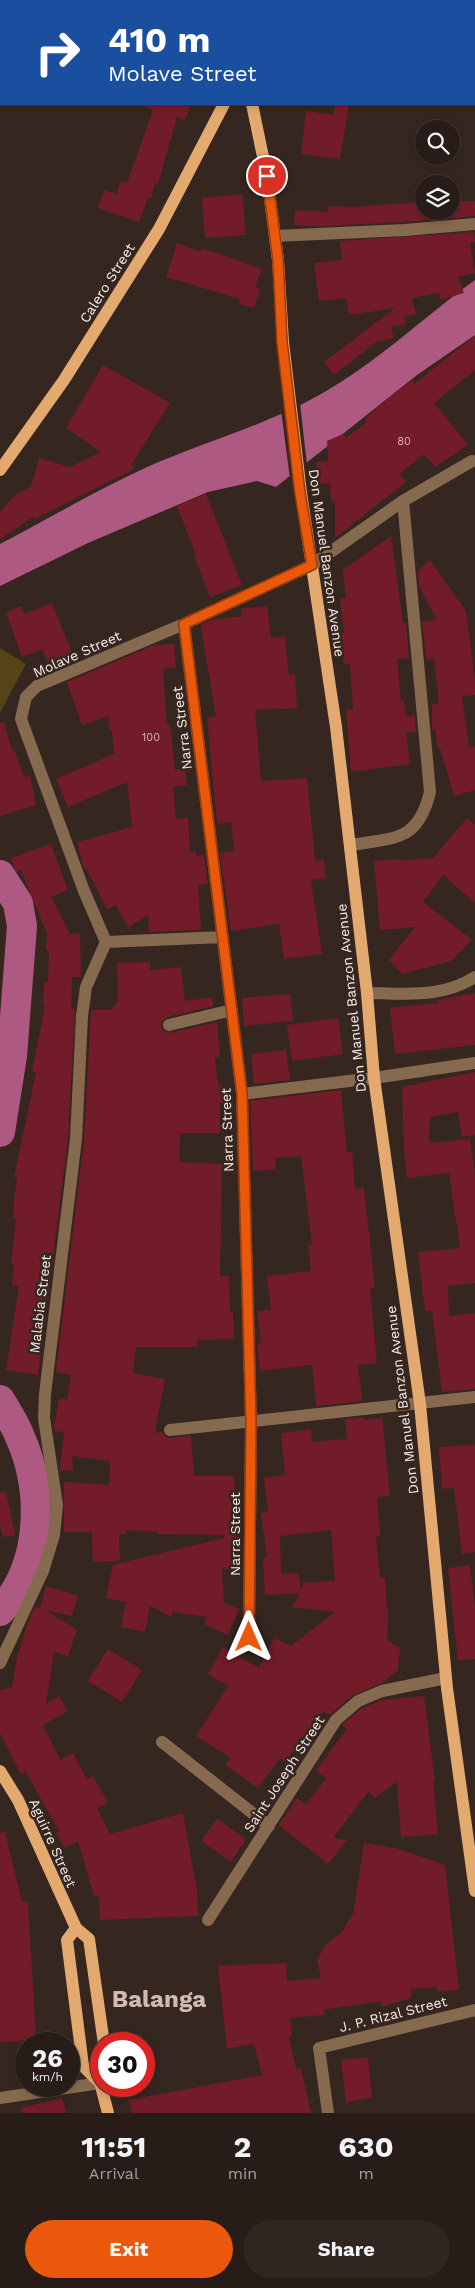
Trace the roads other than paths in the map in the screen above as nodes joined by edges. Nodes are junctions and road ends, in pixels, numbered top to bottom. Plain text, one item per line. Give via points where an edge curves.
1 (223, 105) edge
2 (252, 105) edge
3 (475, 224) edge
4 (275, 236) junction
5 (472, 461) dead end
6 (0, 470) edge
7 (404, 501) junction
8 (312, 565) junction
9 (184, 624) junction
10 (350, 845) junction
11 (223, 937) junction
12 (106, 942) junction
13 (475, 977) edge
14 (367, 992) junction
15 (232, 1010) junction
16 (170, 1025) dead end
17 (475, 1063) edge
18 (374, 1078) junction
19 (242, 1094) junction
20 (475, 1397) edge
21 (420, 1404) junction
22 (251, 1422) junction
23 (170, 1430) dead end
24 (249, 1637) dead end
25 (0, 1663) edge
26 (446, 1678) junction
27 (162, 1742) dead end
28 (0, 1771) edge
29 (269, 1826) junction
30 (475, 1891) edge
31 (208, 1920) dead end
32 (76, 1928) junction
33 (475, 2010) edge
34 (102, 2032) edge
35 (90, 2073) edge
36 (90, 2086) edge
37 (104, 2097) edge
38 (0, 2098) edge
39 (108, 2113) edge
40 (328, 2113) edge

1 - 6 main road, Calero Street via 159,229 64,380
2 - 4 main road, Don Manuel Banzon Avenue
3 - 4 street
4 - 8 main road, Don Manuel Banzon Avenue via 282,342
5 - 7 street, Molave Street
7 - 8 street, Molave Street
7 - 10 street via 430,792 425,812 414,828 398,837
8 - 9 street, Molave Street
8 - 10 main road, Don Manuel Banzon Avenue
9 - 11 street, Narra Street
9 - 12 street, Molave Street via 37,686 26,697 21,719
10 - 14 main road, Don Manuel Banzon Avenue
11 - 12 street
11 - 15 street, Narra Street
12 - 25 street, Malabia Street via 86,986 76,1139 45,1394 44,1418 57,1505 54,1535 43,1571
13 - 14 street via 461,986 431,994
14 - 18 main road, Don Manuel Banzon Avenue
15 - 16 street
15 - 19 street, Narra Street
17 - 18 street
18 - 19 street
18 - 21 main road, Don Manuel Banzon Avenue
19 - 22 street, Narra Street
20 - 21 street
21 - 22 street
21 - 26 main road, Don Manuel Banzon Avenue
22 - 23 street
22 - 24 street, Narra Street
26 - 29 street, Saint Joseph Street via 382,1691 357,1701 336,1720
26 - 30 main road, Don Manuel Banzon Avenue
27 - 29 street
28 - 32 main road, Aguirre Street via 18,1800
29 - 31 street, Saint Joseph Street
32 - 34 main road, Aguirre Street via 89,1939
32 - 35 main road via 67,1940 83,2066
33 - 40 street, J. P. Rizal Street via 319,2048
36 - 38 street
37 - 39 main road

